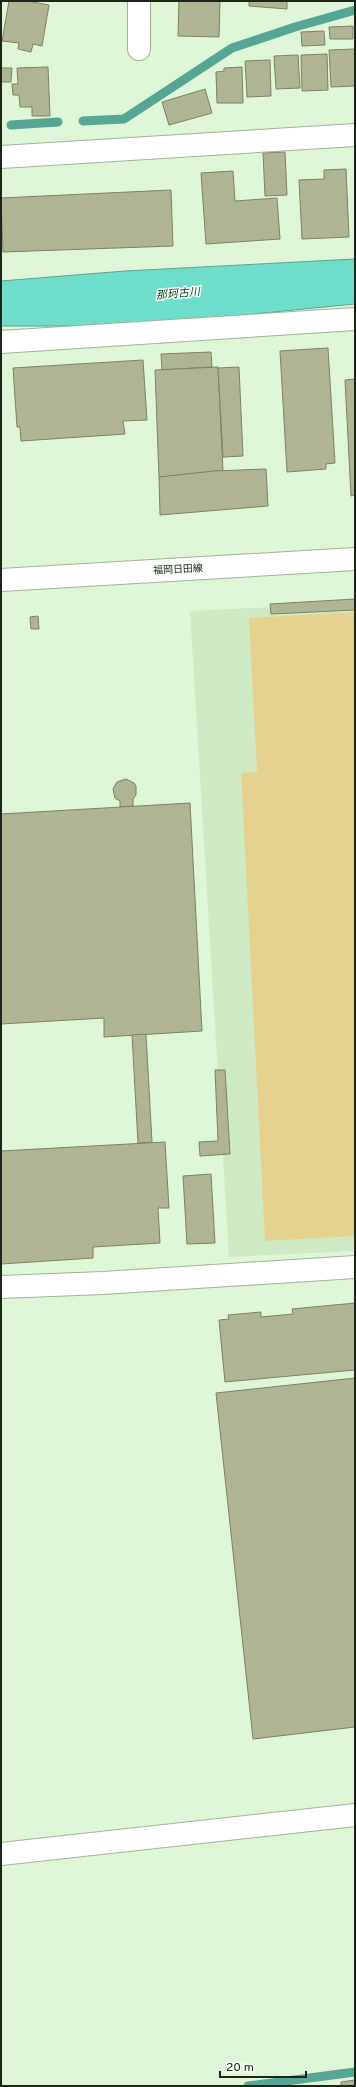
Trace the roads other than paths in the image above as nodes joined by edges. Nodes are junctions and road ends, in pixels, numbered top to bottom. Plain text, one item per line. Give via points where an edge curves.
1 (139, 1) edge
2 (139, 49) dead end
3 (355, 135) edge
4 (1, 157) edge
5 (355, 319) edge
6 (1, 342) edge
7 (355, 560) edge
8 (1, 580) edge
9 (355, 1267) edge
10 (1, 1287) edge
11 (355, 1815) edge
12 (1, 1854) edge

1 - 2 street
3 - 4 street
5 - 6 street
7 - 8 street, 福岡日田線
9 - 10 street
11 - 12 street

